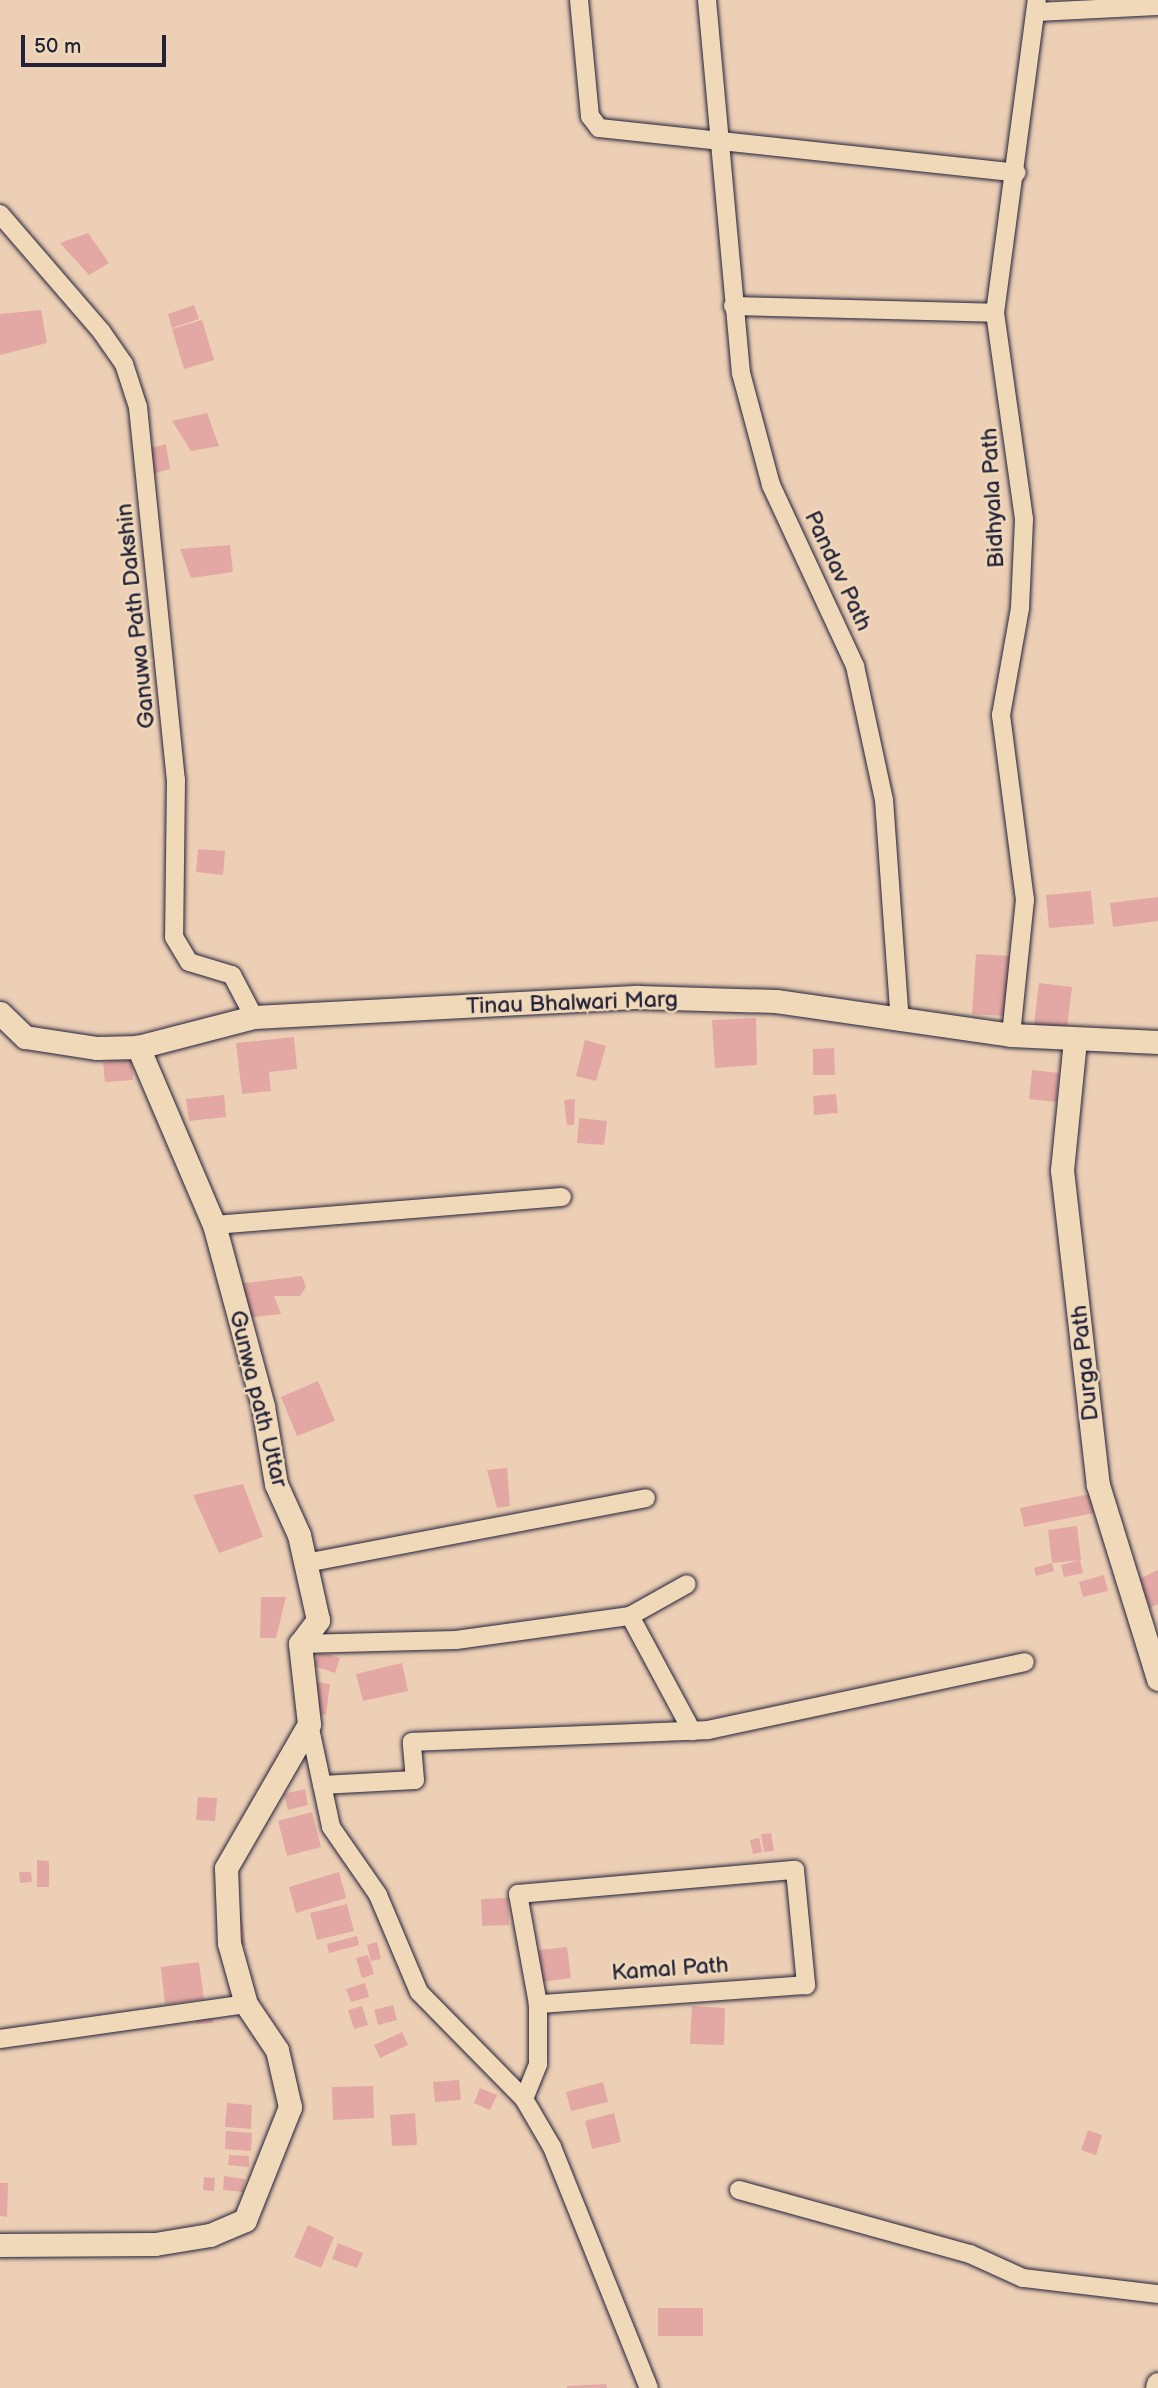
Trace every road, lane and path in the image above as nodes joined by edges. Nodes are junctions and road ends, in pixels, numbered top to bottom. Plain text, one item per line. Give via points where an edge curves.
1 (579, 0) edge
2 (707, 0) edge
3 (1037, 6) edge
4 (1158, 6) edge
5 (723, 144) junction
6 (1017, 173) junction
7 (0, 214) edge
8 (733, 306) junction
9 (995, 313) junction
10 (0, 1013) edge
11 (254, 1017) junction
12 (900, 1021) junction
13 (1011, 1035) junction
14 (1075, 1040) junction
15 (1158, 1042) edge
16 (138, 1047) junction
17 (562, 1197) dead end
18 (214, 1225) junction
19 (646, 1498) dead end
20 (306, 1563) junction
21 (687, 1584) dead end
22 (630, 1616) junction
23 (300, 1644) junction
24 (1025, 1662) dead end
25 (1158, 1678) edge
26 (309, 1724) junction
27 (692, 1731) junction
28 (323, 1785) junction
29 (246, 2004) junction
30 (538, 2004) junction
31 (0, 2039) edge
32 (524, 2099) junction
33 (739, 2190) dead end
34 (0, 2245) edge
35 (1158, 2294) edge
36 (649, 2388) edge

1 - 5 street via 593,125
2 - 5 street, Pandav Path
3 - 4 street
3 - 6 street, Bidhyala Path
5 - 6 street
5 - 8 street, Pandav Path
6 - 9 street, Bidhyala Path
7 - 11 street, Ganuwa Path Dakshin via 101,331 124,364 138,407 176,780 174,937 189,962 232,975
8 - 9 street
8 - 12 street, Pandav Path via 752,427 771,485 855,666 884,800
9 - 13 street, Bidhyala Path via 1024,519 1020,608 1002,715 1025,900
10 - 16 street, Tinau Bhalwari Marg via 25,1037 48,1045
11 - 12 street, Tinau Bhalwari Marg via 638,997 776,1001
11 - 16 street, Tinau Bhalwari Marg
12 - 13 street, Tinau Bhalwari Marg
13 - 14 street, Tinau Bhalwari Marg
14 - 15 street, Tinau Bhalwari Marg
14 - 25 street, Durga Path via 1062,1170 1098,1485
16 - 18 street, Gunwa path Uttar
17 - 18 street
18 - 20 street, Gunwa path Uttar via 263,1406 276,1484
19 - 20 street
20 - 23 street, Gunwa path Uttar via 318,1620
21 - 22 street
22 - 23 street via 456,1640
22 - 27 street
23 - 26 street
24 - 27 street
26 - 28 street
26 - 29 street via 226,1868 229,1943
27 - 28 street via 412,1742 415,1780
28 - 32 street via 331,1827 378,1895 419,1992
29 - 31 street
29 - 34 street via 277,2050 290,2107 245,2220 210,2235 155,2244
30 - 30 street, Kamal Path via 518,1894 795,1870 806,1985
30 - 32 street via 538,2064
32 - 36 street via 610,2279
33 - 35 street via 970,2254 1023,2278

